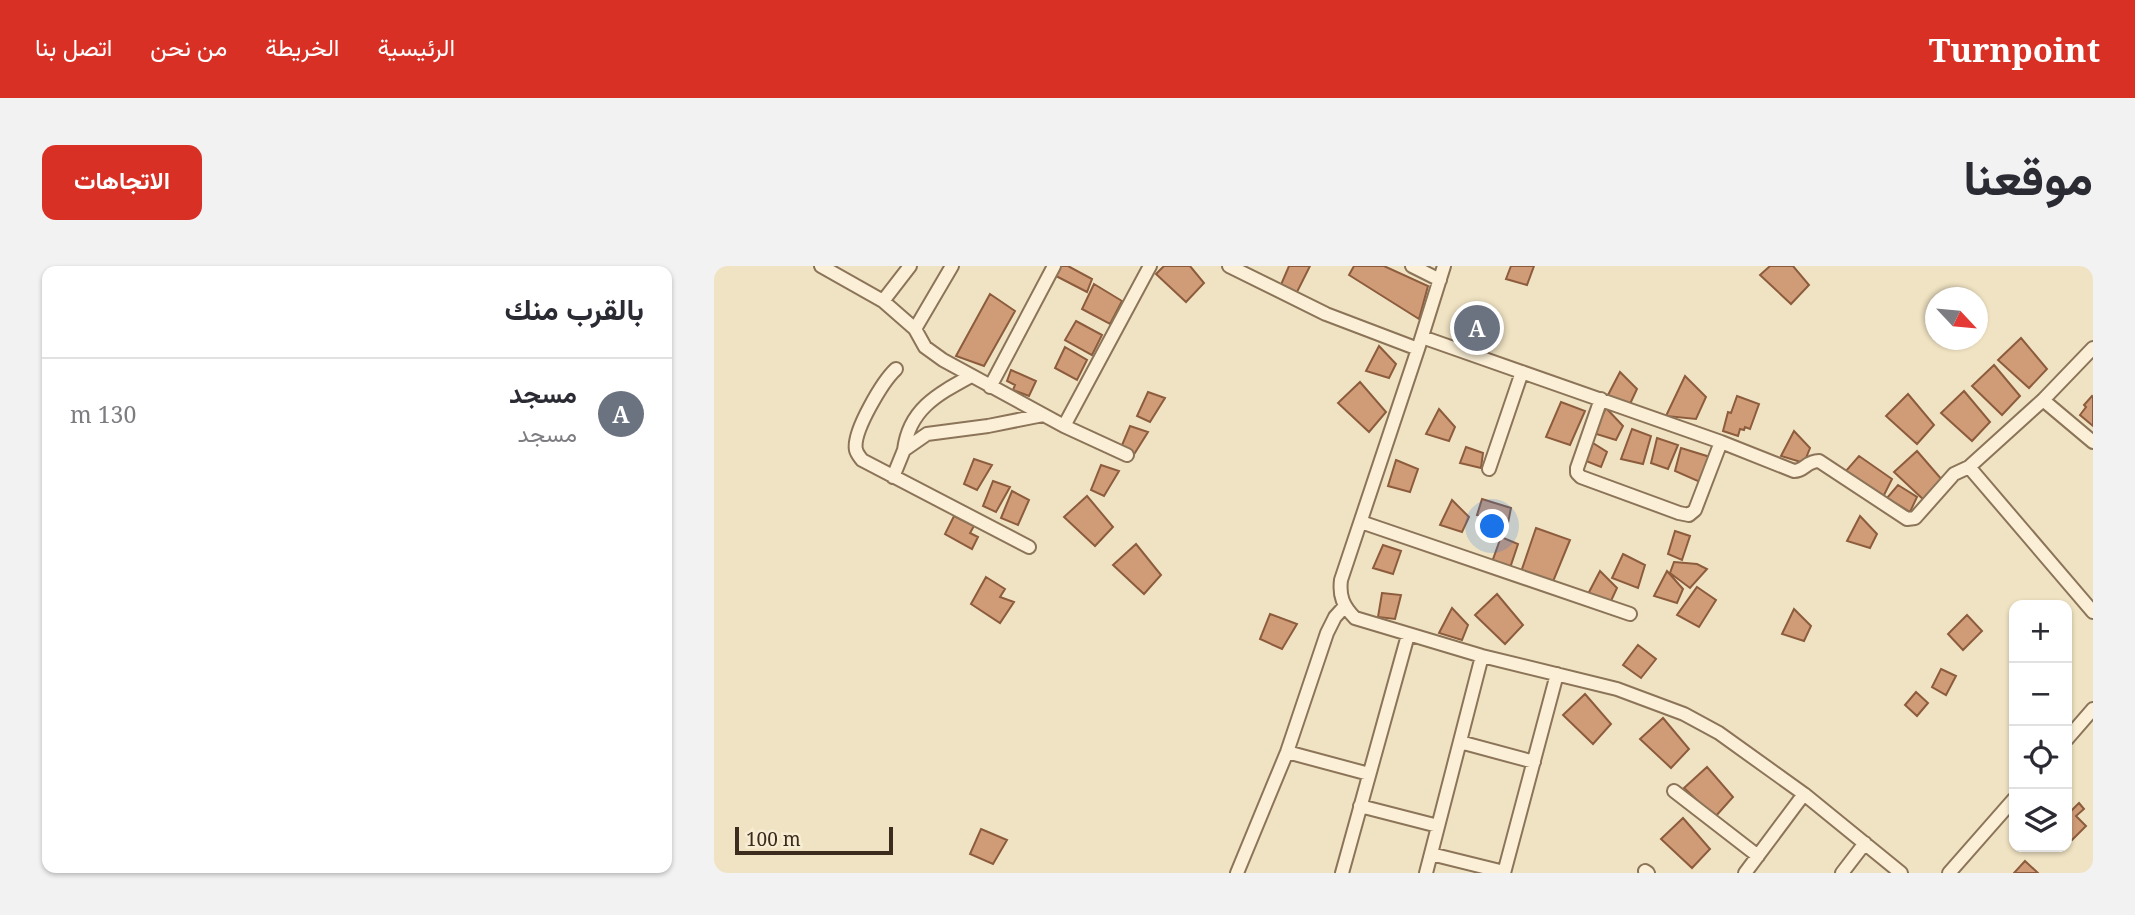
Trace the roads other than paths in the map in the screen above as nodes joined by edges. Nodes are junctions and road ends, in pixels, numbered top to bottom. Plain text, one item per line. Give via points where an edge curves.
1 (821, 266) edge
2 (910, 266) edge
3 (952, 266) edge
4 (1054, 266) edge
5 (1150, 266) edge
6 (1228, 266) edge
7 (1412, 266) edge
8 (1444, 266) edge
9 (1440, 279) junction
10 (883, 302) junction
11 (915, 329) junction
12 (1420, 343) junction
13 (2093, 348) edge
14 (896, 369) dead end
15 (1522, 372) junction
16 (971, 376) junction
17 (990, 387) junction
18 (1601, 399) junction
19 (2043, 400) junction
20 (1043, 415) junction
21 (1064, 426) junction
22 (1721, 442) junction
23 (2093, 442) edge
24 (904, 450) junction
25 (1126, 455) dead end
26 (1969, 467) junction
27 (1489, 469) dead end
28 (893, 477) junction
29 (1361, 522) junction
30 (1029, 547) dead end
31 (1345, 606) junction
32 (2093, 612) edge
33 (1630, 614) dead end
34 (1408, 635) junction
35 (1482, 656) junction
36 (1557, 674) junction
37 (2093, 709) edge
38 (2072, 733) edge
39 (1460, 742) junction
40 (1287, 752) junction
41 (1534, 762) junction
42 (1369, 774) junction
43 (1674, 791) dead end
44 (1804, 794) junction
45 (2009, 805) edge
46 (1360, 806) junction
47 (1438, 825) junction
48 (1865, 843) junction
49 (1431, 854) junction
50 (1758, 856) junction
51 (1504, 872) edge
52 (1237, 873) edge
53 (1342, 873) edge
54 (1426, 873) edge
55 (1745, 873) edge
56 (1842, 873) edge
57 (1901, 873) edge
58 (1949, 873) edge

1 - 10 street
2 - 10 street
3 - 11 street
4 - 17 street
5 - 21 street
6 - 12 street via 1326,314
7 - 9 street
8 - 9 street
9 - 12 street
10 - 11 street
11 - 16 street via 925,347
12 - 15 street
12 - 29 street
13 - 19 street
14 - 28 street via 863,422 856,450 862,460
15 - 18 street
15 - 27 street
16 - 17 street
16 - 24 street via 936,395 918,412
17 - 20 street
18 - 22 street
18 - 22 street via 1577,472 1679,513 1695,510
19 - 23 street
19 - 26 street
20 - 21 street
20 - 24 street via 927,434
21 - 25 street
22 - 26 street via 1794,471 1814,461 1826,463 1907,519 1915,518 1954,474
24 - 28 street
26 - 32 street
28 - 30 street
29 - 31 street via 1341,580 1339,595
29 - 33 street
31 - 34 street via 1355,618
31 - 40 street via 1327,633
34 - 35 street
34 - 42 street
35 - 36 street
35 - 39 street
36 - 41 street
36 - 44 street via 1617,689 1684,714 1719,733
37 - 38 street
39 - 41 street
39 - 47 street
40 - 42 street
40 - 52 street
41 - 51 street
42 - 46 street
43 - 50 street
44 - 48 street
44 - 50 street
45 - 58 street
46 - 47 street
46 - 53 street
47 - 49 street
48 - 56 street
48 - 57 street
49 - 51 street
49 - 54 street
50 - 55 street

